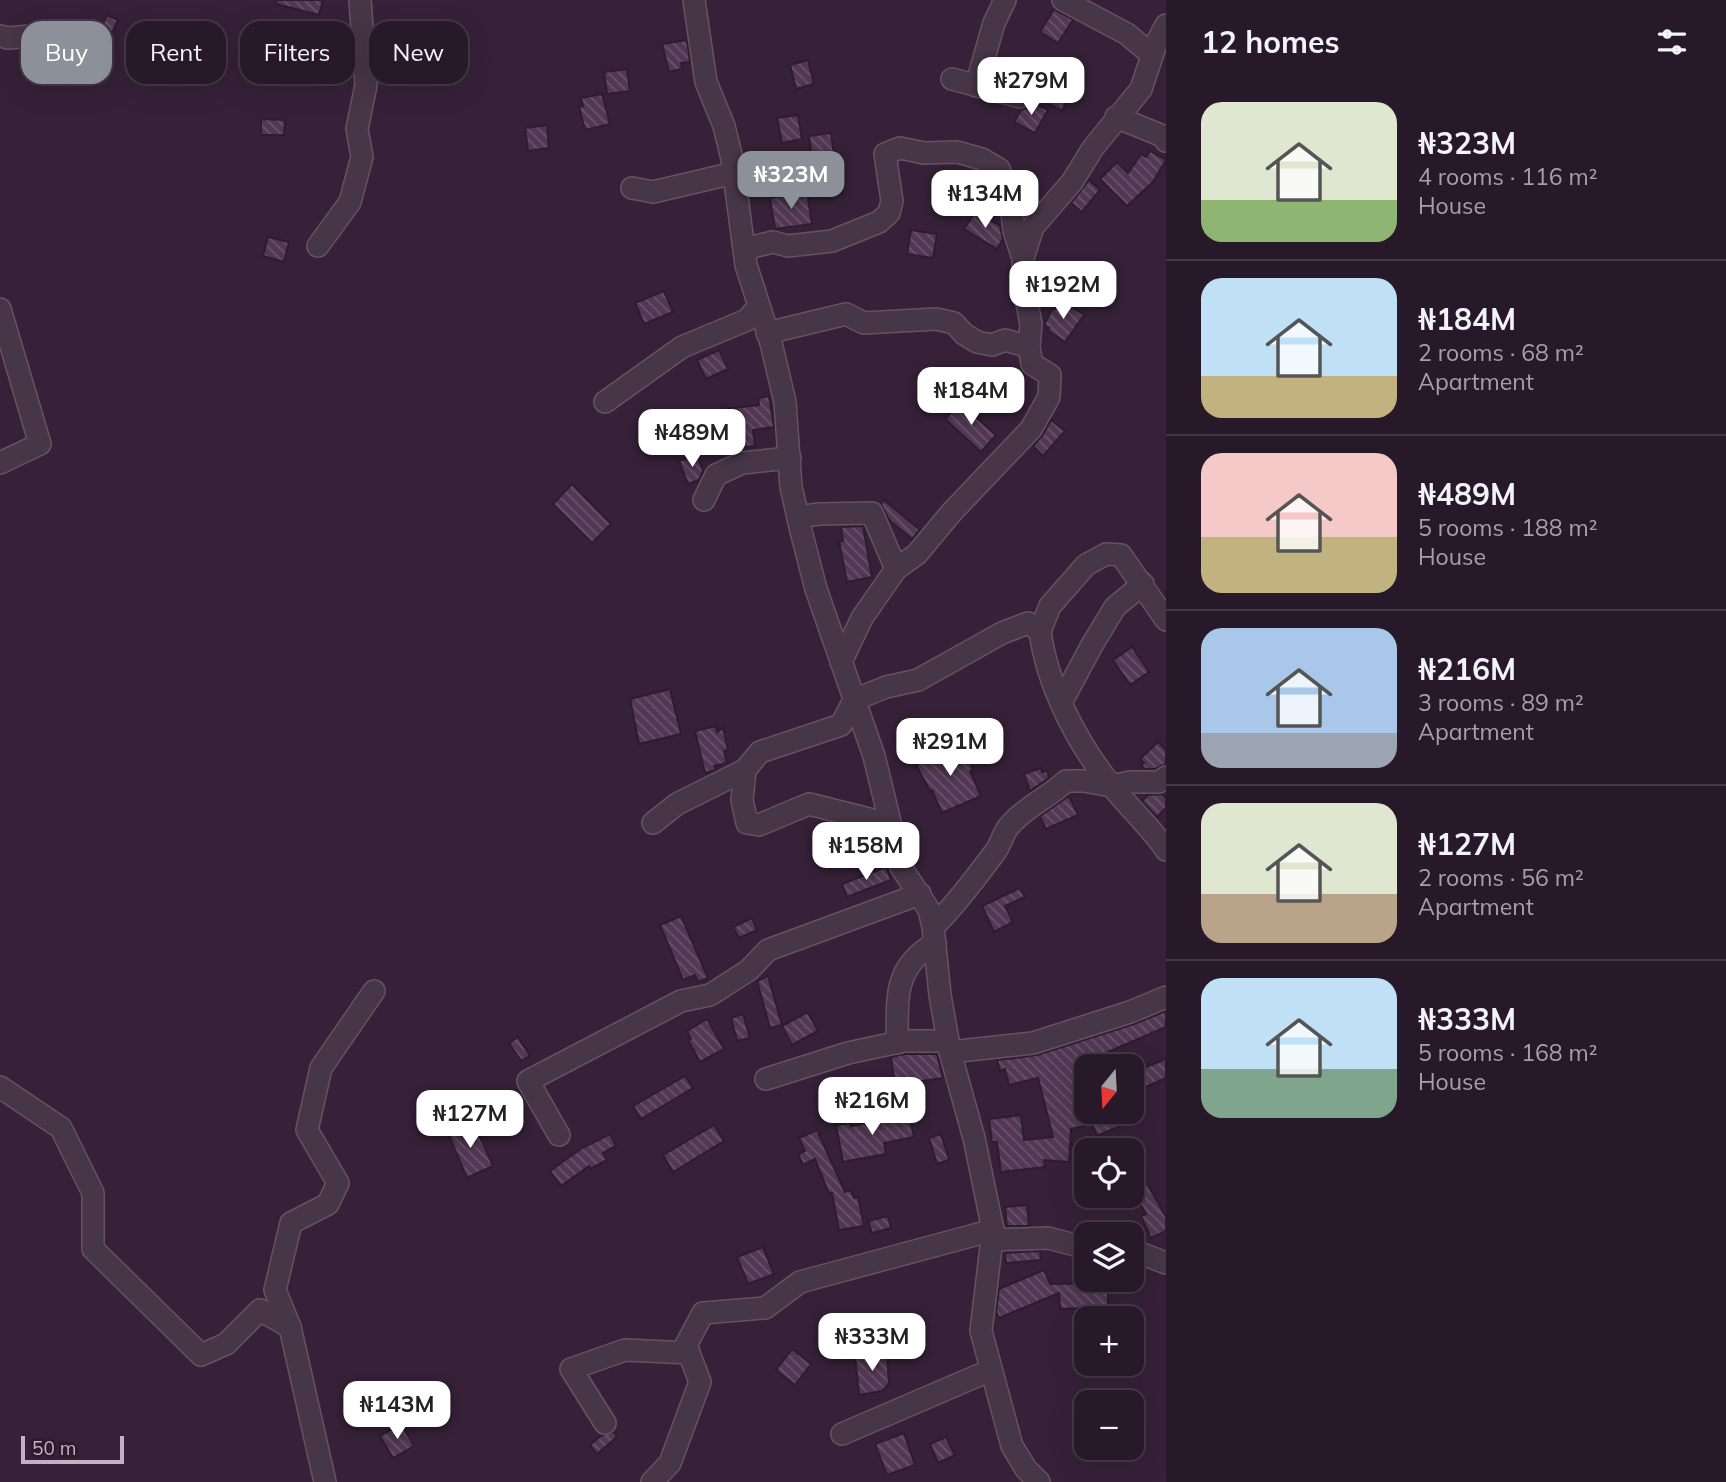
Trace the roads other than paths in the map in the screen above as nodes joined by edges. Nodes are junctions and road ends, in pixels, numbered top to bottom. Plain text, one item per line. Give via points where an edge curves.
1 (360, 0) edge
2 (694, 0) edge
3 (1005, 0) edge
4 (1063, 0) edge
5 (1166, 25) edge
6 (0, 36) edge
7 (21, 37) edge
8 (1152, 54) junction
9 (952, 79) dead end
10 (976, 86) junction
11 (1020, 97) dead end
12 (1116, 117) junction
13 (1166, 141) edge
14 (734, 173) junction
15 (632, 188) dead end
16 (318, 246) dead end
17 (744, 249) junction
18 (1023, 258) junction
19 (759, 306) junction
20 (0, 310) edge
21 (767, 333) junction
22 (1029, 347) junction
23 (605, 402) dead end
24 (790, 458) junction
25 (0, 463) edge
26 (704, 500) dead end
27 (798, 517) junction
28 (896, 569) junction
29 (1143, 584) junction
30 (1166, 620) edge
31 (1040, 631) junction
32 (841, 662) junction
33 (854, 700) junction
34 (1062, 701) junction
35 (745, 770) junction
36 (1166, 777) edge
37 (1111, 786) junction
38 (653, 823) dead end
39 (890, 824) junction
40 (1166, 850) edge
41 (920, 894) junction
42 (934, 935) junction
43 (374, 991) dead end
44 (1166, 997) edge
45 (897, 1043) junction
46 (949, 1046) junction
47 (766, 1079) dead end
48 (0, 1087) edge
49 (559, 1135) dead end
50 (993, 1235) junction
51 (1074, 1245) edge
52 (1144, 1255) edge
53 (1166, 1263) edge
54 (290, 1327) junction
55 (689, 1353) junction
56 (991, 1370) junction
57 (605, 1423) dead end
58 (842, 1434) dead end
59 (325, 1482) edge
60 (652, 1482) edge
61 (1040, 1482) edge

1 - 16 street via 366,85 356,129 362,158 350,202
2 - 14 street via 706,82 724,125
3 - 10 street
4 - 8 street via 1127,34
5 - 8 street
6 - 7 street
8 - 12 street via 1141,89
9 - 10 street
10 - 11 street
12 - 13 street
12 - 18 street via 1072,182 1033,228
14 - 15 street via 653,192
14 - 17 street
17 - 18 street via 773,242 788,246 832,241 879,222 889,213 892,201 885,154 900,148 957,152 999,169
17 - 19 street
18 - 22 street via 1031,324
19 - 21 street
19 - 23 street via 747,320 682,347
20 - 25 street via 40,444
21 - 22 street via 846,314 864,323 936,319 954,323 977,342 992,345 1005,340
21 - 24 street via 785,402
22 - 28 street via 1032,363 1050,375 1049,397 1031,429 917,554
24 - 26 street via 742,463 716,475
24 - 27 street
27 - 28 street via 872,513
27 - 32 street
28 - 32 street via 862,618
29 - 30 street
29 - 31 street via 1121,555 1105,554 1086,565 1050,606
29 - 34 street via 1115,607
31 - 33 street via 1028,623 918,680
31 - 34 street via 1044,657
32 - 33 street
33 - 35 street via 841,726 760,752
33 - 39 street via 874,755
34 - 37 street via 1073,729
35 - 38 street via 677,804
35 - 39 street via 742,800 747,823 759,825 809,804
36 - 37 street via 1159,782
37 - 40 street via 1139,813
37 - 42 street via 1066,781 1027,808 1008,826 997,849
39 - 41 street via 901,867
41 - 42 street via 929,909
41 - 49 street via 768,950 749,970 710,995 681,1001 528,1081
42 - 45 street via 904,972 898,993
42 - 46 street
43 - 54 street via 321,1068 307,1130 338,1184 328,1204 291,1223 275,1290
44 - 46 street via 1033,1043
45 - 46 street
45 - 47 street
46 - 50 street
48 - 54 street via 61,1128 93,1193 93,1249 201,1355 226,1344 260,1310
50 - 51 street via 1048,1238
50 - 55 street via 800,1282 765,1308 703,1314 685,1345
50 - 56 street via 981,1331
52 - 53 street
54 - 59 street
55 - 57 street via 625,1350 571,1369
55 - 60 street via 700,1382 670,1463
56 - 58 street
56 - 61 street via 1012,1446

